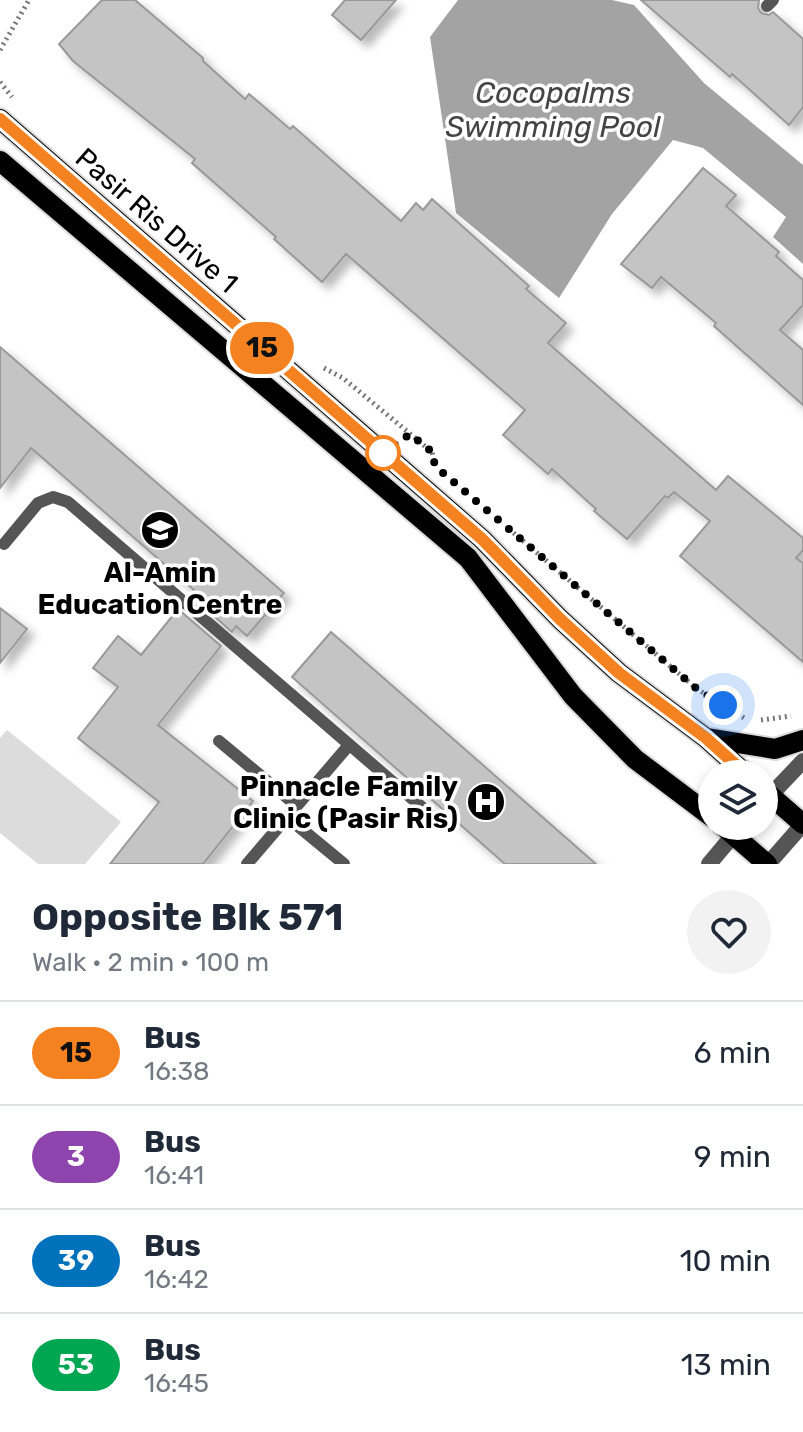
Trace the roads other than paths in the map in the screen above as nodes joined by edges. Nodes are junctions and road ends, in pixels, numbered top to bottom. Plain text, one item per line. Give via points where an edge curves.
1 (0, 119) edge
2 (0, 161) edge
3 (4, 544) dead end
4 (706, 738) junction
5 (803, 740) edge
6 (219, 741) dead end
7 (349, 745) junction
8 (730, 760) edge
9 (803, 761) edge
10 (778, 785) edge
11 (778, 805) edge
12 (297, 806) junction
13 (698, 806) edge
14 (287, 817) junction
15 (438, 821) dead end
16 (803, 824) edge
17 (725, 840) edge
18 (743, 840) edge
19 (247, 864) edge
20 (344, 864) edge
21 (709, 864) edge
22 (767, 864) edge

1 - 4 main road, Pasir Ris Drive 1 via 482,539 619,673
2 - 13 main road, Pasir Ris Drive 1 via 468,558 573,696 635,759
3 - 7 lane via 38,503 53,497 68,502
4 - 5 main road via 775,749
4 - 8 main road, Pasir Ris Drive 1
6 - 12 lane
7 - 12 lane
7 - 15 lane
9 - 10 street
11 - 16 main road
12 - 14 lane
14 - 19 lane
14 - 20 lane
16 - 22 street
17 - 21 street
18 - 22 main road

